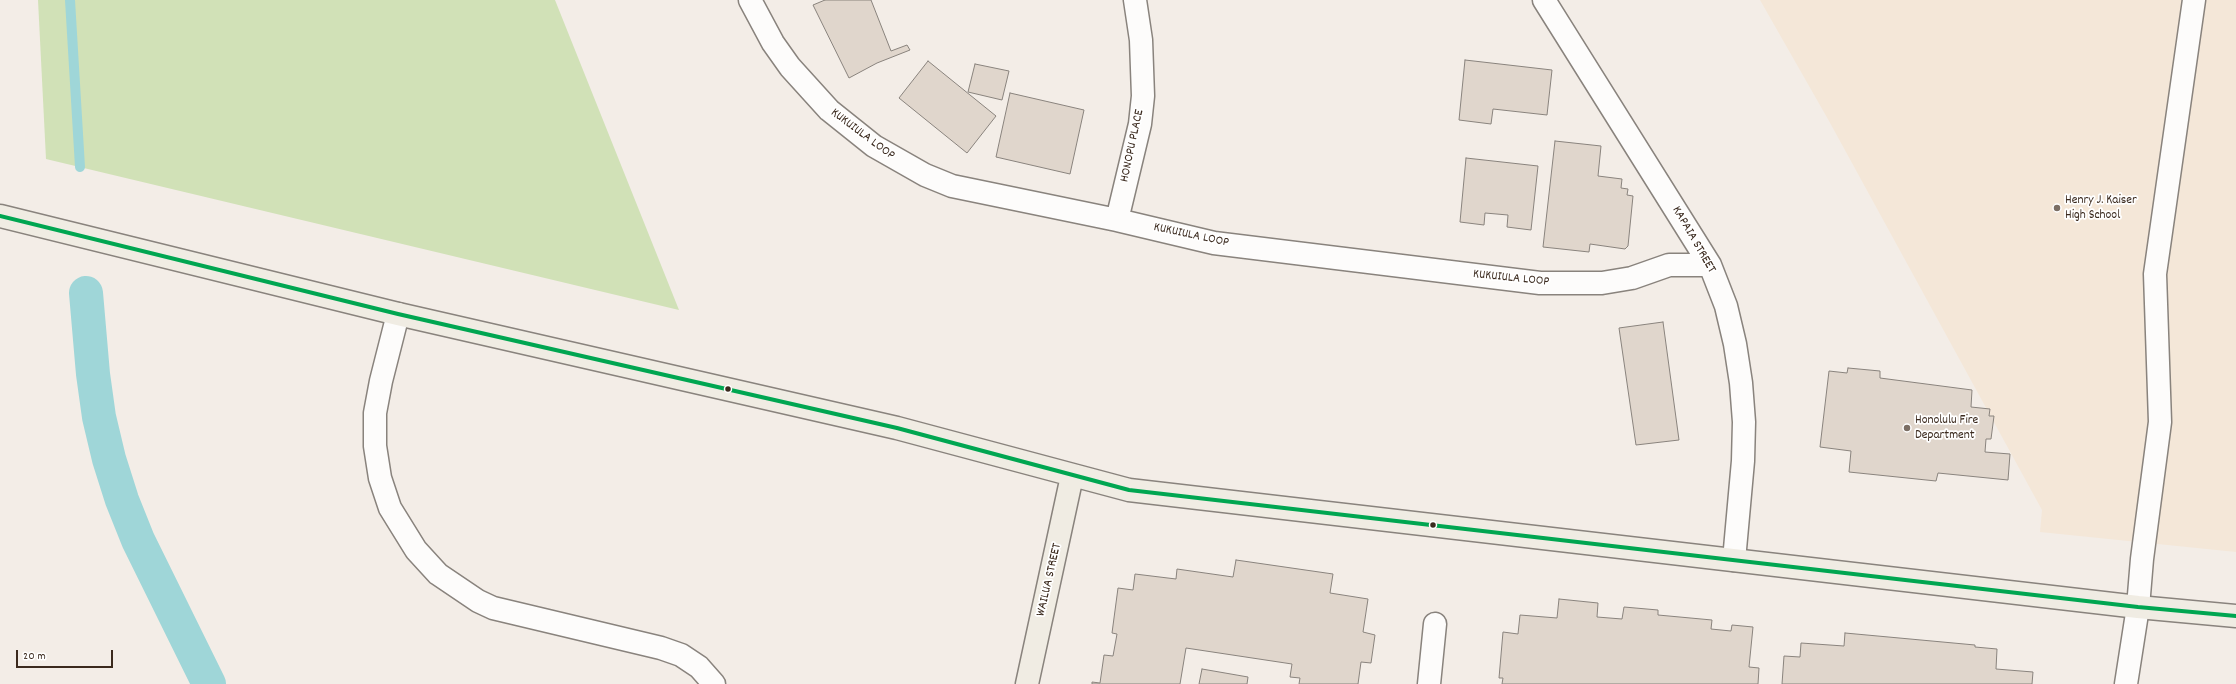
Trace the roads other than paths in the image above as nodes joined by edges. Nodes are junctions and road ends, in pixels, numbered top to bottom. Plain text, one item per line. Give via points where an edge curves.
1 (750, 0) edge
2 (1135, 0) edge
3 (1544, 0) edge
4 (2194, 0) edge
5 (0, 216) edge
6 (1117, 220) junction
7 (1710, 265) junction
8 (398, 314) junction
9 (1072, 476) junction
10 (1734, 560) junction
11 (2138, 607) junction
12 (2236, 616) edge
13 (1434, 624) dead end
14 (714, 684) edge
15 (1027, 684) edge
16 (1429, 684) edge
17 (2126, 684) edge

1 - 6 street, KUKUIULA LOOP via 773,43 808,89 851,129 899,162 952,186
2 - 6 street, HONOPU PLACE via 1142,40 1143,96 1140,124
3 - 7 street, KAPAIA STREET
4 - 11 street via 2155,274 2160,422
5 - 8 main road
6 - 7 street, KUKUIULA LOOP via 1214,243 1540,283 1602,282 1632,278 1669,265
7 - 10 street, KAPAIA STREET via 1726,306 1741,383 1743,461
8 - 9 main road via 897,428
8 - 14 street via 376,407 374,446 380,478 390,508 416,550 438,574 492,608 661,648 681,655 699,667
9 - 10 main road via 1129,490
9 - 15 main road, WAILUA STREET
10 - 11 main road
11 - 12 main road
11 - 17 street
13 - 16 street

